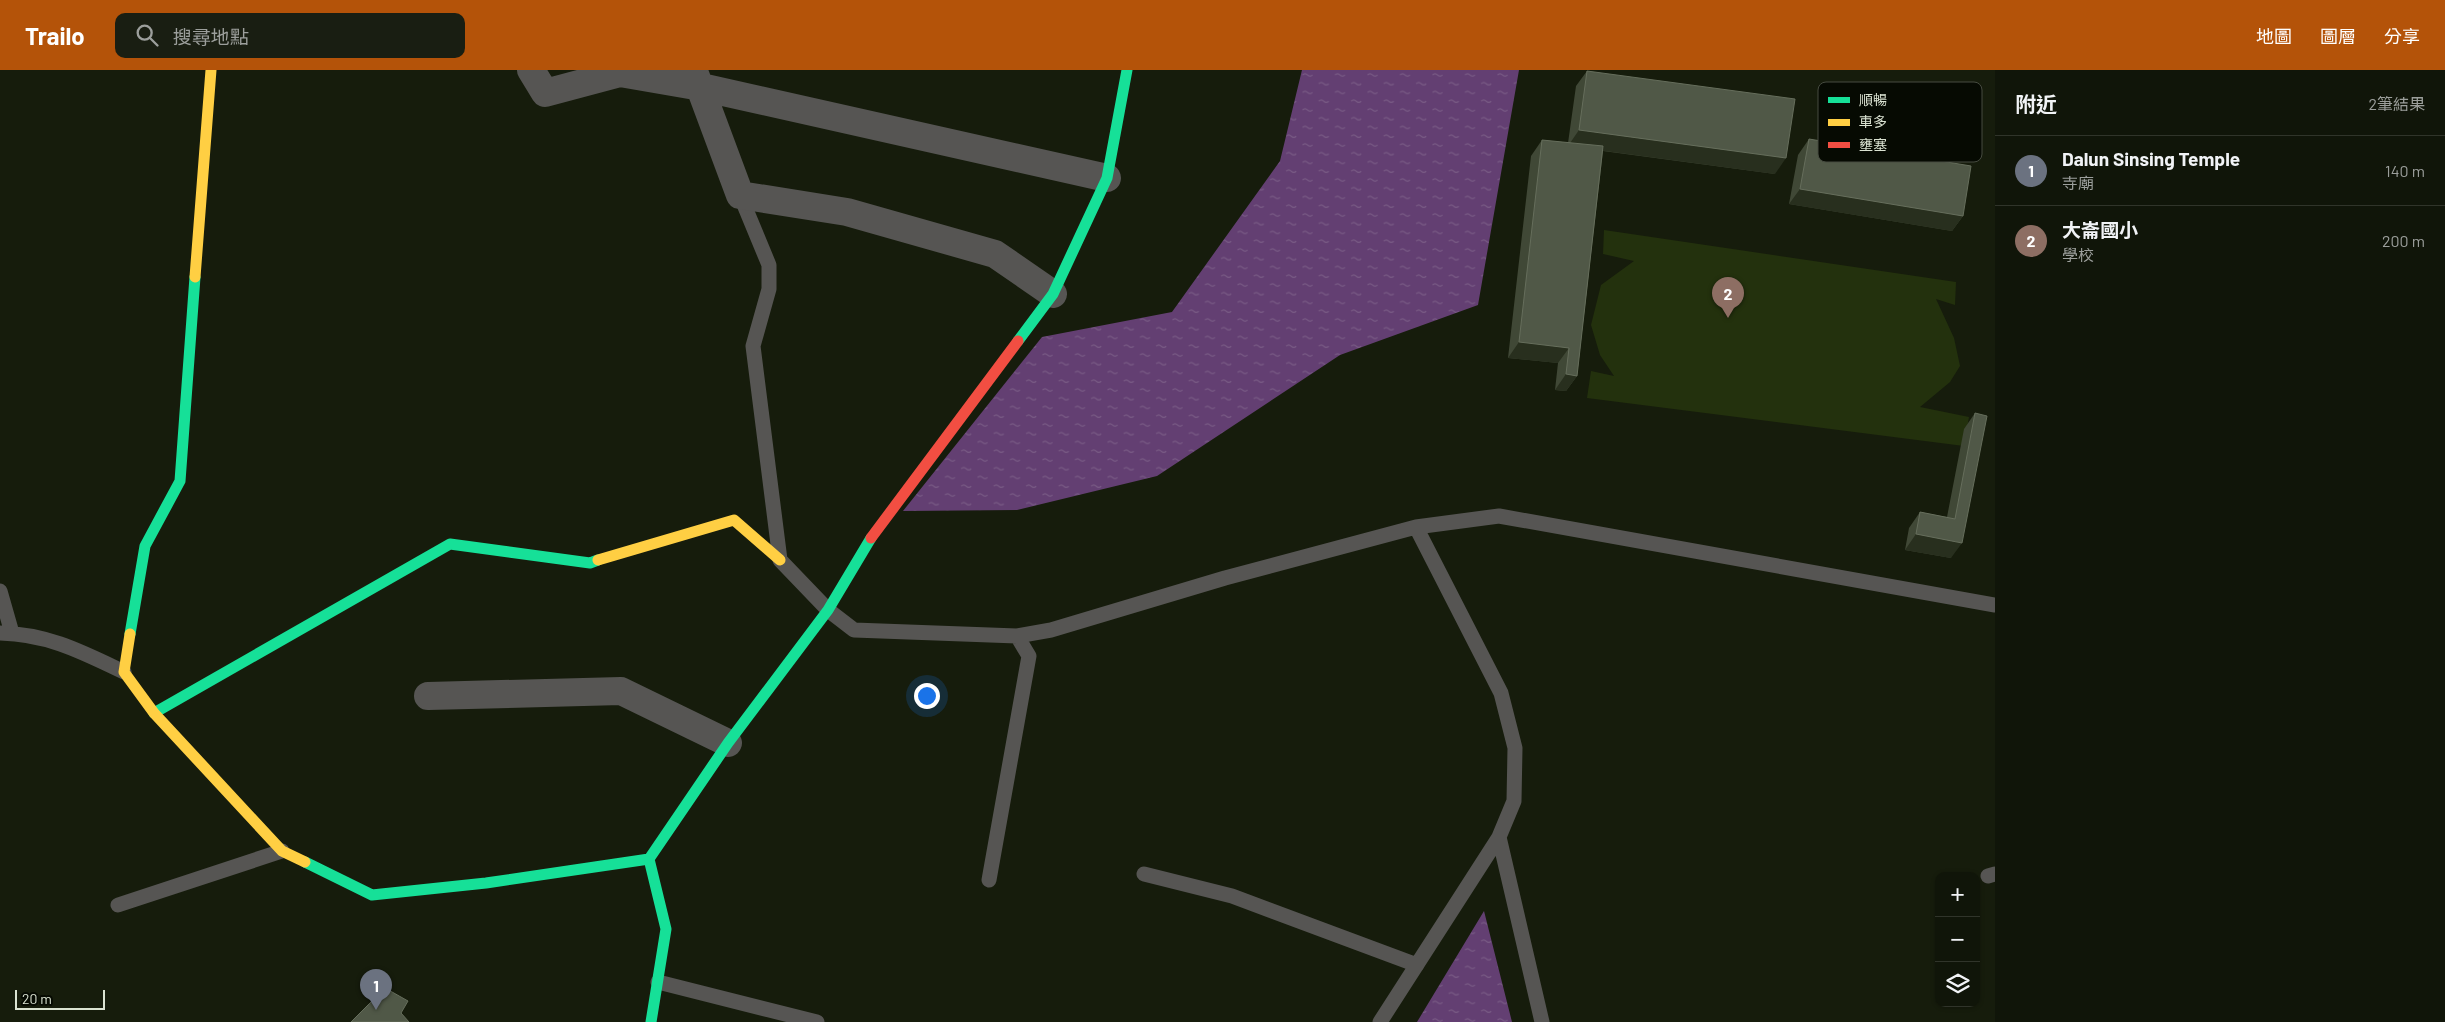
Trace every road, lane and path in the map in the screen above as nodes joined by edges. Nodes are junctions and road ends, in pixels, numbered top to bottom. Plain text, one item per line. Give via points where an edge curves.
1 (211, 70) edge
2 (531, 70) edge
3 (1127, 70) edge
4 (698, 79) edge
5 (1108, 178) junction
6 (740, 195) junction
7 (1053, 294) junction
8 (1416, 527) junction
9 (780, 560) junction
10 (0, 591) edge
11 (1995, 605) edge
12 (828, 610) junction
13 (6, 633) edge
14 (1017, 636) junction
15 (124, 672) junction
16 (428, 696) dead end
17 (154, 713) junction
18 (728, 743) junction
19 (1499, 837) junction
20 (282, 852) junction
21 (649, 858) junction
22 (1144, 874) dead end
23 (989, 880) dead end
24 (118, 905) dead end
25 (1417, 965) junction
26 (658, 982) junction
27 (651, 1022) edge
28 (817, 1022) edge
29 (1380, 1022) edge
30 (1542, 1022) edge

1 - 15 street via 180,481 145,546
2 - 4 street via 545,93 620,73
3 - 5 street
4 - 5 street
4 - 6 street
5 - 7 street
6 - 7 street via 847,212 995,254
6 - 9 lane via 770,265 769,290 753,346
7 - 12 street via 872,534
8 - 11 lane via 1499,516
8 - 14 lane via 1225,578 1051,630
8 - 19 lane via 1501,694 1515,748 1514,801
9 - 12 lane
9 - 17 street via 734,520 590,563 450,544
10 - 13 lane
12 - 14 lane via 854,630
12 - 18 street
13 - 15 lane via 62,642
14 - 23 lane via 1029,656
15 - 17 street
16 - 18 street via 622,691
17 - 20 street
18 - 21 street
19 - 25 lane
19 - 30 lane
20 - 21 street via 372,894 486,883
20 - 24 lane
21 - 26 street via 666,929
22 - 25 lane via 1232,896
25 - 29 lane
26 - 27 street
26 - 28 lane

